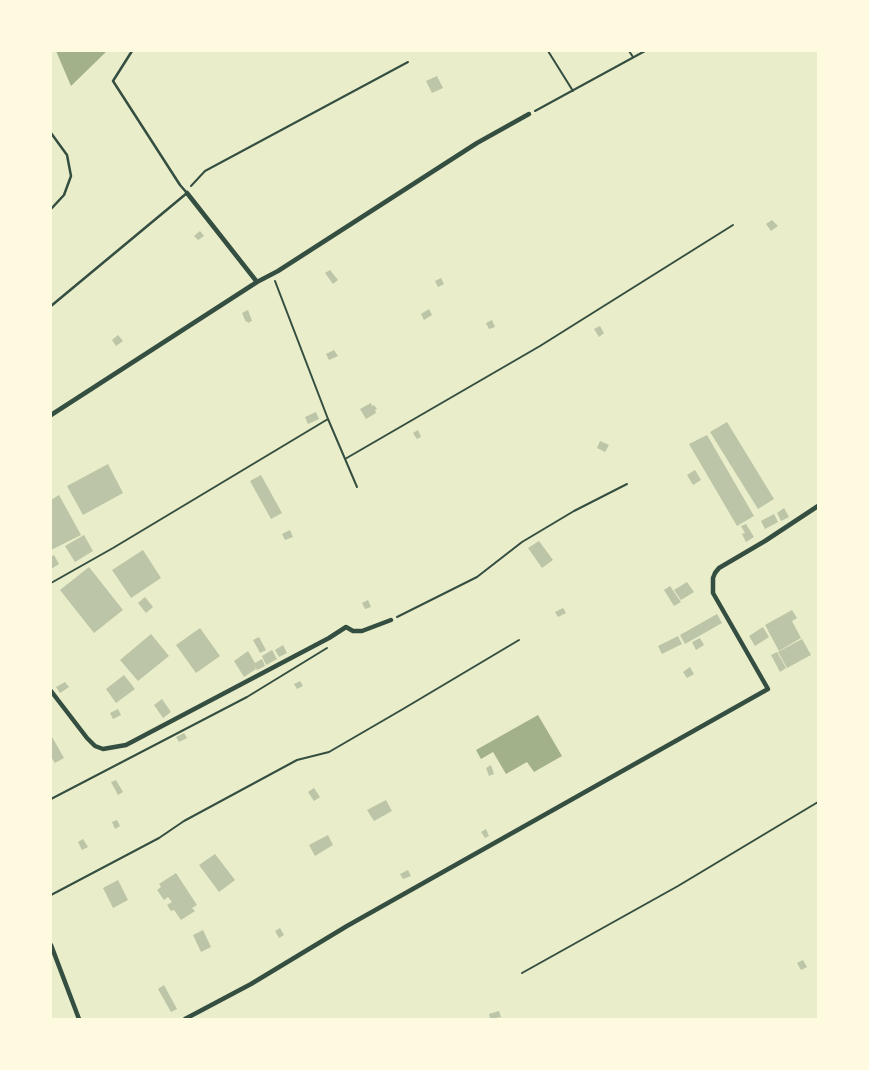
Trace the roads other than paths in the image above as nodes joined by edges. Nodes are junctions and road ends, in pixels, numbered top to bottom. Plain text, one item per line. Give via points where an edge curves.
1 (132, 51) edge
2 (529, 114) road end
3 (51, 133) edge
4 (187, 193) junction
5 (51, 209) edge
6 (257, 282) junction
7 (51, 306) edge
8 (51, 415) edge
9 (818, 506) edge
10 (391, 620) road end
11 (51, 691) edge
12 (51, 945) edge
13 (79, 1019) edge
14 (184, 1019) edge

1 - 4 lane via 113,81
2 - 6 street via 477,143
3 - 5 lane via 67,154 72,176 64,195
4 - 6 street
4 - 7 lane
6 - 8 street
9 - 14 street via 720,568 713,578 713,593 768,689
10 - 11 street via 362,630 353,631 346,627 126,745 112,748 103,749 87,738
12 - 13 street

